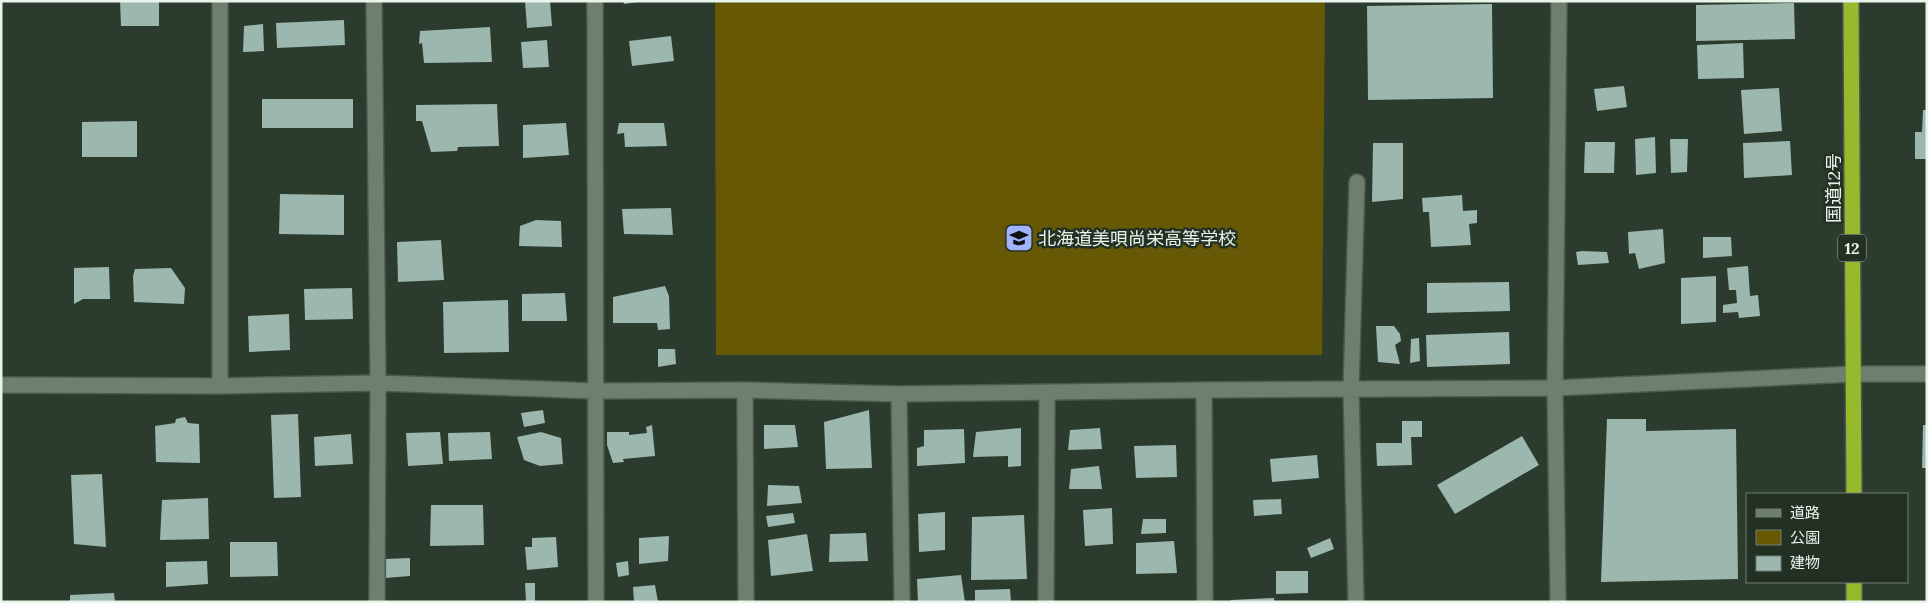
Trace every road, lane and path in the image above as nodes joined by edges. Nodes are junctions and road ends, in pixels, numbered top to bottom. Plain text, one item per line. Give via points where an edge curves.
1 (220, 1) edge
2 (374, 1) edge
3 (595, 1) edge
4 (1559, 1) edge
5 (1851, 1) edge
6 (1357, 182) dead end
7 (1853, 374) junction
8 (1927, 374) edge
9 (378, 383) junction
10 (1, 385) edge
11 (220, 386) junction
12 (1555, 388) junction
13 (1351, 389) junction
14 (745, 390) junction
15 (1204, 390) junction
16 (595, 391) junction
17 (1047, 393) junction
18 (899, 394) junction
19 (1854, 493) edge
20 (1854, 583) edge
21 (377, 602) edge
22 (596, 602) edge
23 (746, 602) edge
24 (902, 602) edge
25 (1046, 602) edge
26 (1205, 602) edge
27 (1356, 602) edge
28 (1558, 602) edge
29 (1854, 602) edge

1 - 11 street
2 - 9 street
3 - 16 street
4 - 12 street
5 - 7 highway, 国道12号 / 12
6 - 13 street
7 - 8 street
7 - 12 street
7 - 19 highway, 国道12号 / 12
9 - 11 street
9 - 16 street
9 - 21 street
10 - 11 street
12 - 13 street
12 - 28 street
13 - 15 street
13 - 27 street
14 - 16 street
14 - 18 street
14 - 23 street
15 - 17 street
15 - 26 street
16 - 22 street
17 - 18 street
17 - 25 street
18 - 24 street
20 - 29 highway

